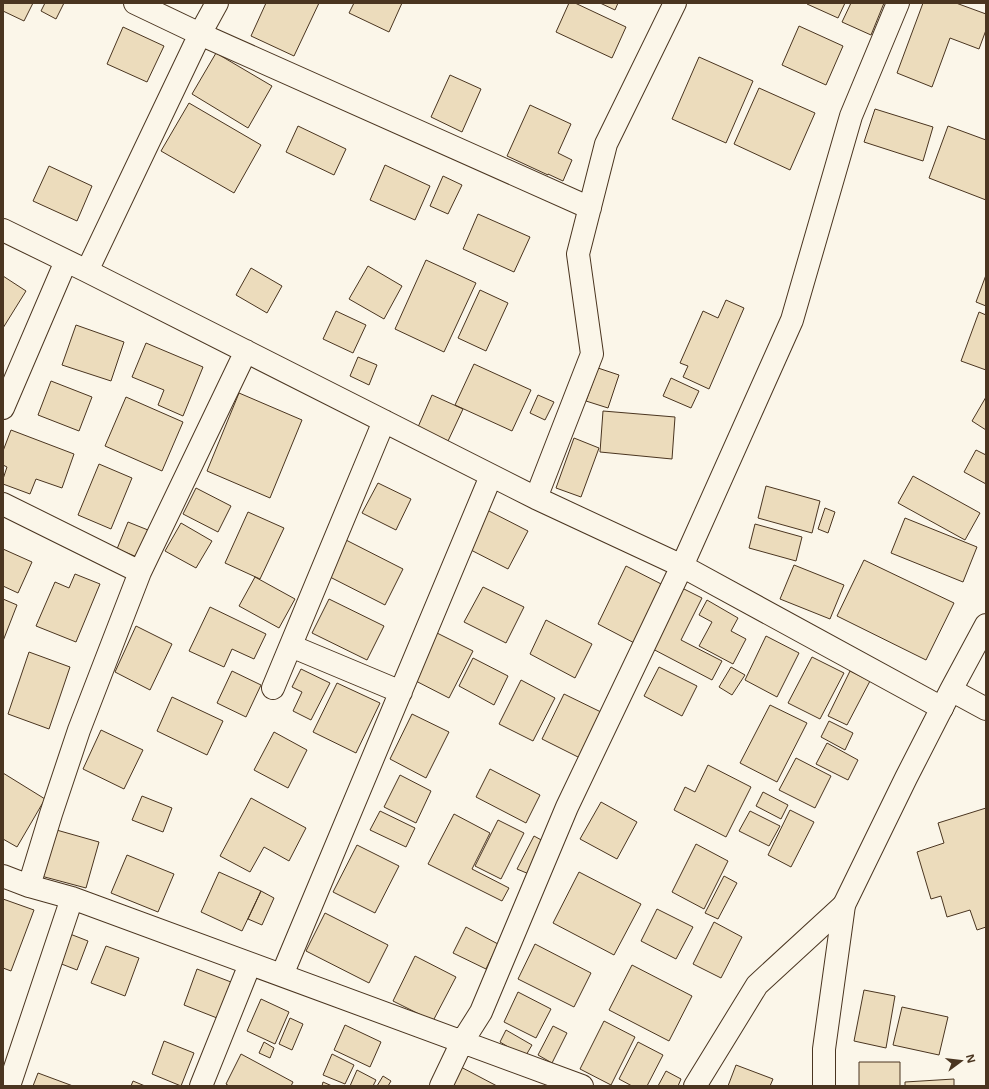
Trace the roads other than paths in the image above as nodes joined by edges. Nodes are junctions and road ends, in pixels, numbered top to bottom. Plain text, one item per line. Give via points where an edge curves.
1 (135, 3) edge
2 (217, 3) edge
3 (675, 3) edge
4 (898, 3) edge
5 (200, 34) junction
6 (590, 208) junction
7 (3, 230) edge
8 (66, 261) junction
9 (87, 271) junction
10 (246, 351) junction
11 (3, 408) edge
12 (384, 421) junction
13 (491, 476) junction
14 (536, 498) junction
15 (3, 504) edge
16 (682, 566) junction
17 (140, 572) junction
18 (986, 625) edge
19 (291, 646) junction
20 (273, 688) dead end
21 (401, 692) junction
22 (946, 699) junction
23 (986, 709) edge
24 (3, 876) edge
25 (30, 886) junction
26 (72, 898) junction
27 (844, 905) junction
28 (250, 964) junction
29 (282, 975) junction
30 (462, 1042) junction
31 (9, 1086) edge
32 (201, 1086) edge
33 (441, 1086) edge
34 (582, 1086) edge
35 (695, 1086) edge
36 (824, 1086) edge

1 - 5 street
2 - 5 street
3 - 6 street via 606,144
4 - 16 street via 851,116 792,320
5 - 6 street
5 - 9 street
6 - 14 street via 578,254 592,354
7 - 8 street
8 - 9 street
8 - 11 street
9 - 10 street
10 - 12 street
10 - 17 street
12 - 13 street
12 - 19 street
13 - 14 street
13 - 21 street
14 - 16 street
15 - 17 street
16 - 22 street
16 - 30 street via 567,807 481,1012
17 - 25 street via 79,730 50,814
18 - 22 street
19 - 20 street
19 - 21 street
21 - 29 street
22 - 23 street
22 - 27 street
24 - 25 street
25 - 26 street
26 - 28 street
26 - 31 street
27 - 35 street via 757,985
27 - 36 street via 824,1049
28 - 29 street
28 - 32 street
29 - 30 street
30 - 33 street
30 - 34 street

